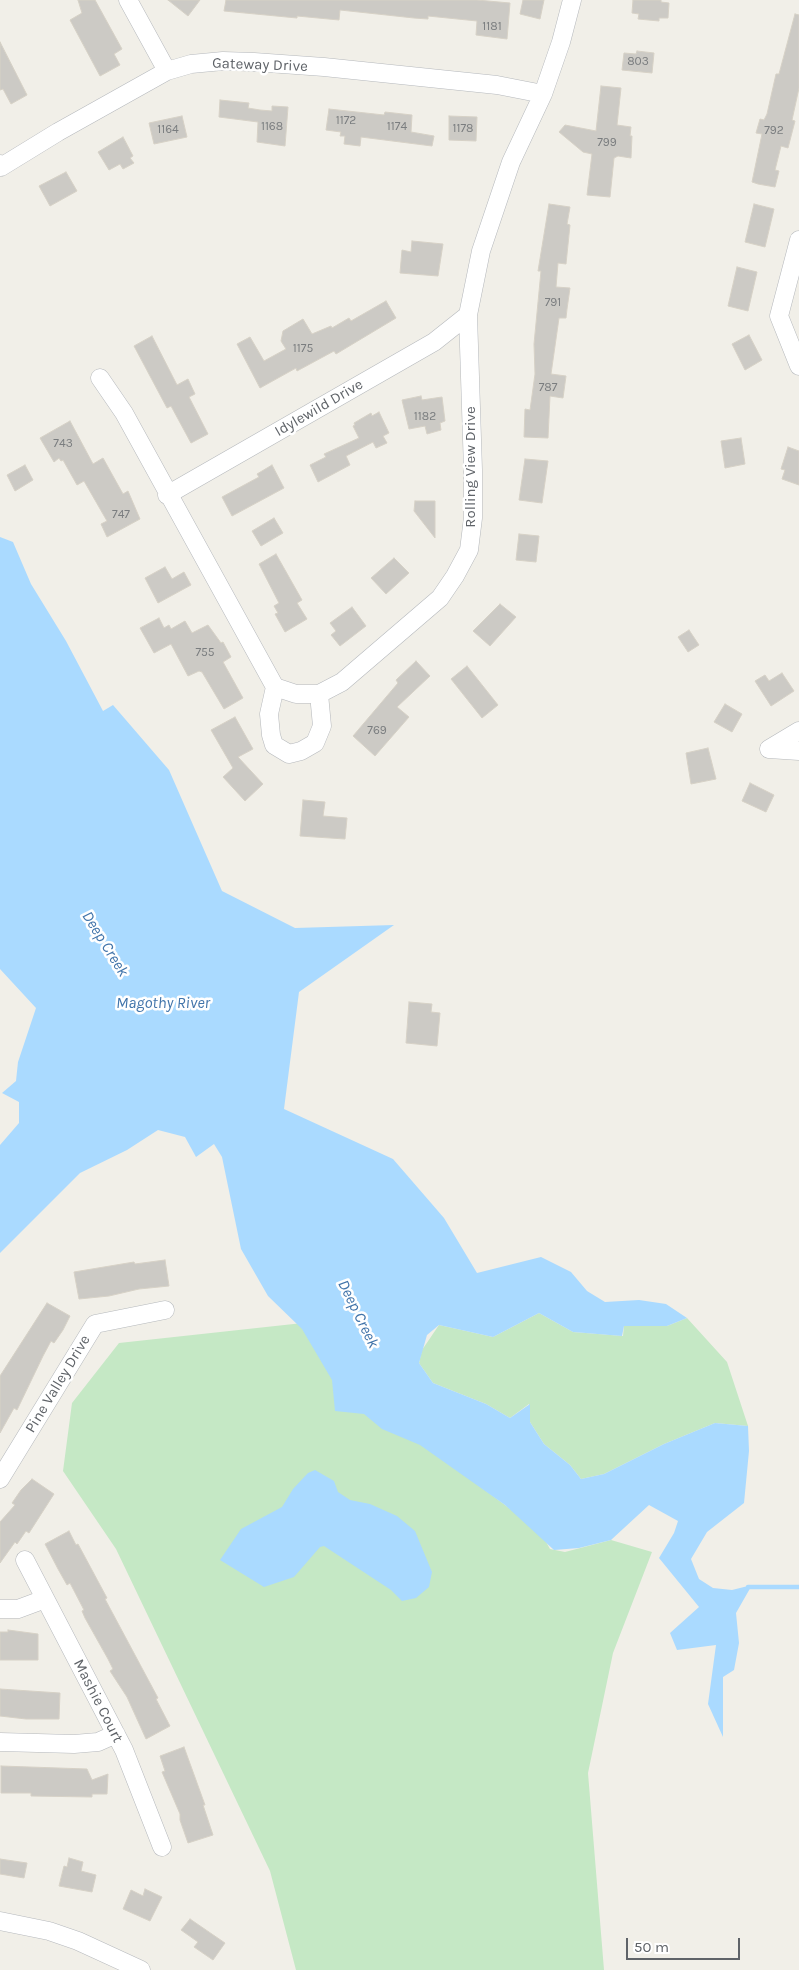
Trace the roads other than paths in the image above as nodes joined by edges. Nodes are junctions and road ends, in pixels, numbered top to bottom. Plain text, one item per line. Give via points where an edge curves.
1 (128, 0) edge
2 (572, 0) edge
3 (166, 71) junction
4 (543, 94) junction
5 (1, 166) edge
6 (799, 240) edge
7 (468, 315) junction
8 (799, 366) edge
9 (100, 378) dead end
10 (167, 495) junction
11 (275, 687) junction
12 (319, 694) junction
13 (799, 731) edge
14 (799, 751) edge
15 (165, 1310) dead end
16 (0, 1479) edge
17 (25, 1560) dead end
18 (46, 1600) junction
19 (0, 1609) edge
20 (116, 1734) junction
21 (0, 1742) edge
22 (162, 1846) dead end
23 (0, 1921) edge
24 (141, 1970) edge

1 - 3 street
2 - 4 street, Rolling View Drive
3 - 4 street, Gateway Drive via 191,64 254,62 497,85
3 - 5 street, Gateway Drive
4 - 7 street, Rolling View Drive via 510,162 482,251
6 - 8 street via 780,316
7 - 10 street, Idylewild Drive via 434,342
7 - 12 street, Rolling View Drive via 473,470 469,550 440,598 342,682
9 - 10 street via 124,413
10 - 11 street
11 - 12 street, Rolling View Drive via 296,694
11 - 12 street via 269,714 271,735 274,745 289,754 315,743 322,726
13 - 14 street via 770,749
15 - 16 street, Pine Valley Drive via 95,1324
17 - 18 street, Mashie Court
18 - 19 street via 18,1609
18 - 20 street, Mashie Court
20 - 21 street via 98,1742 74,1744
20 - 22 street, Mashie Court
23 - 24 street via 78,1941

